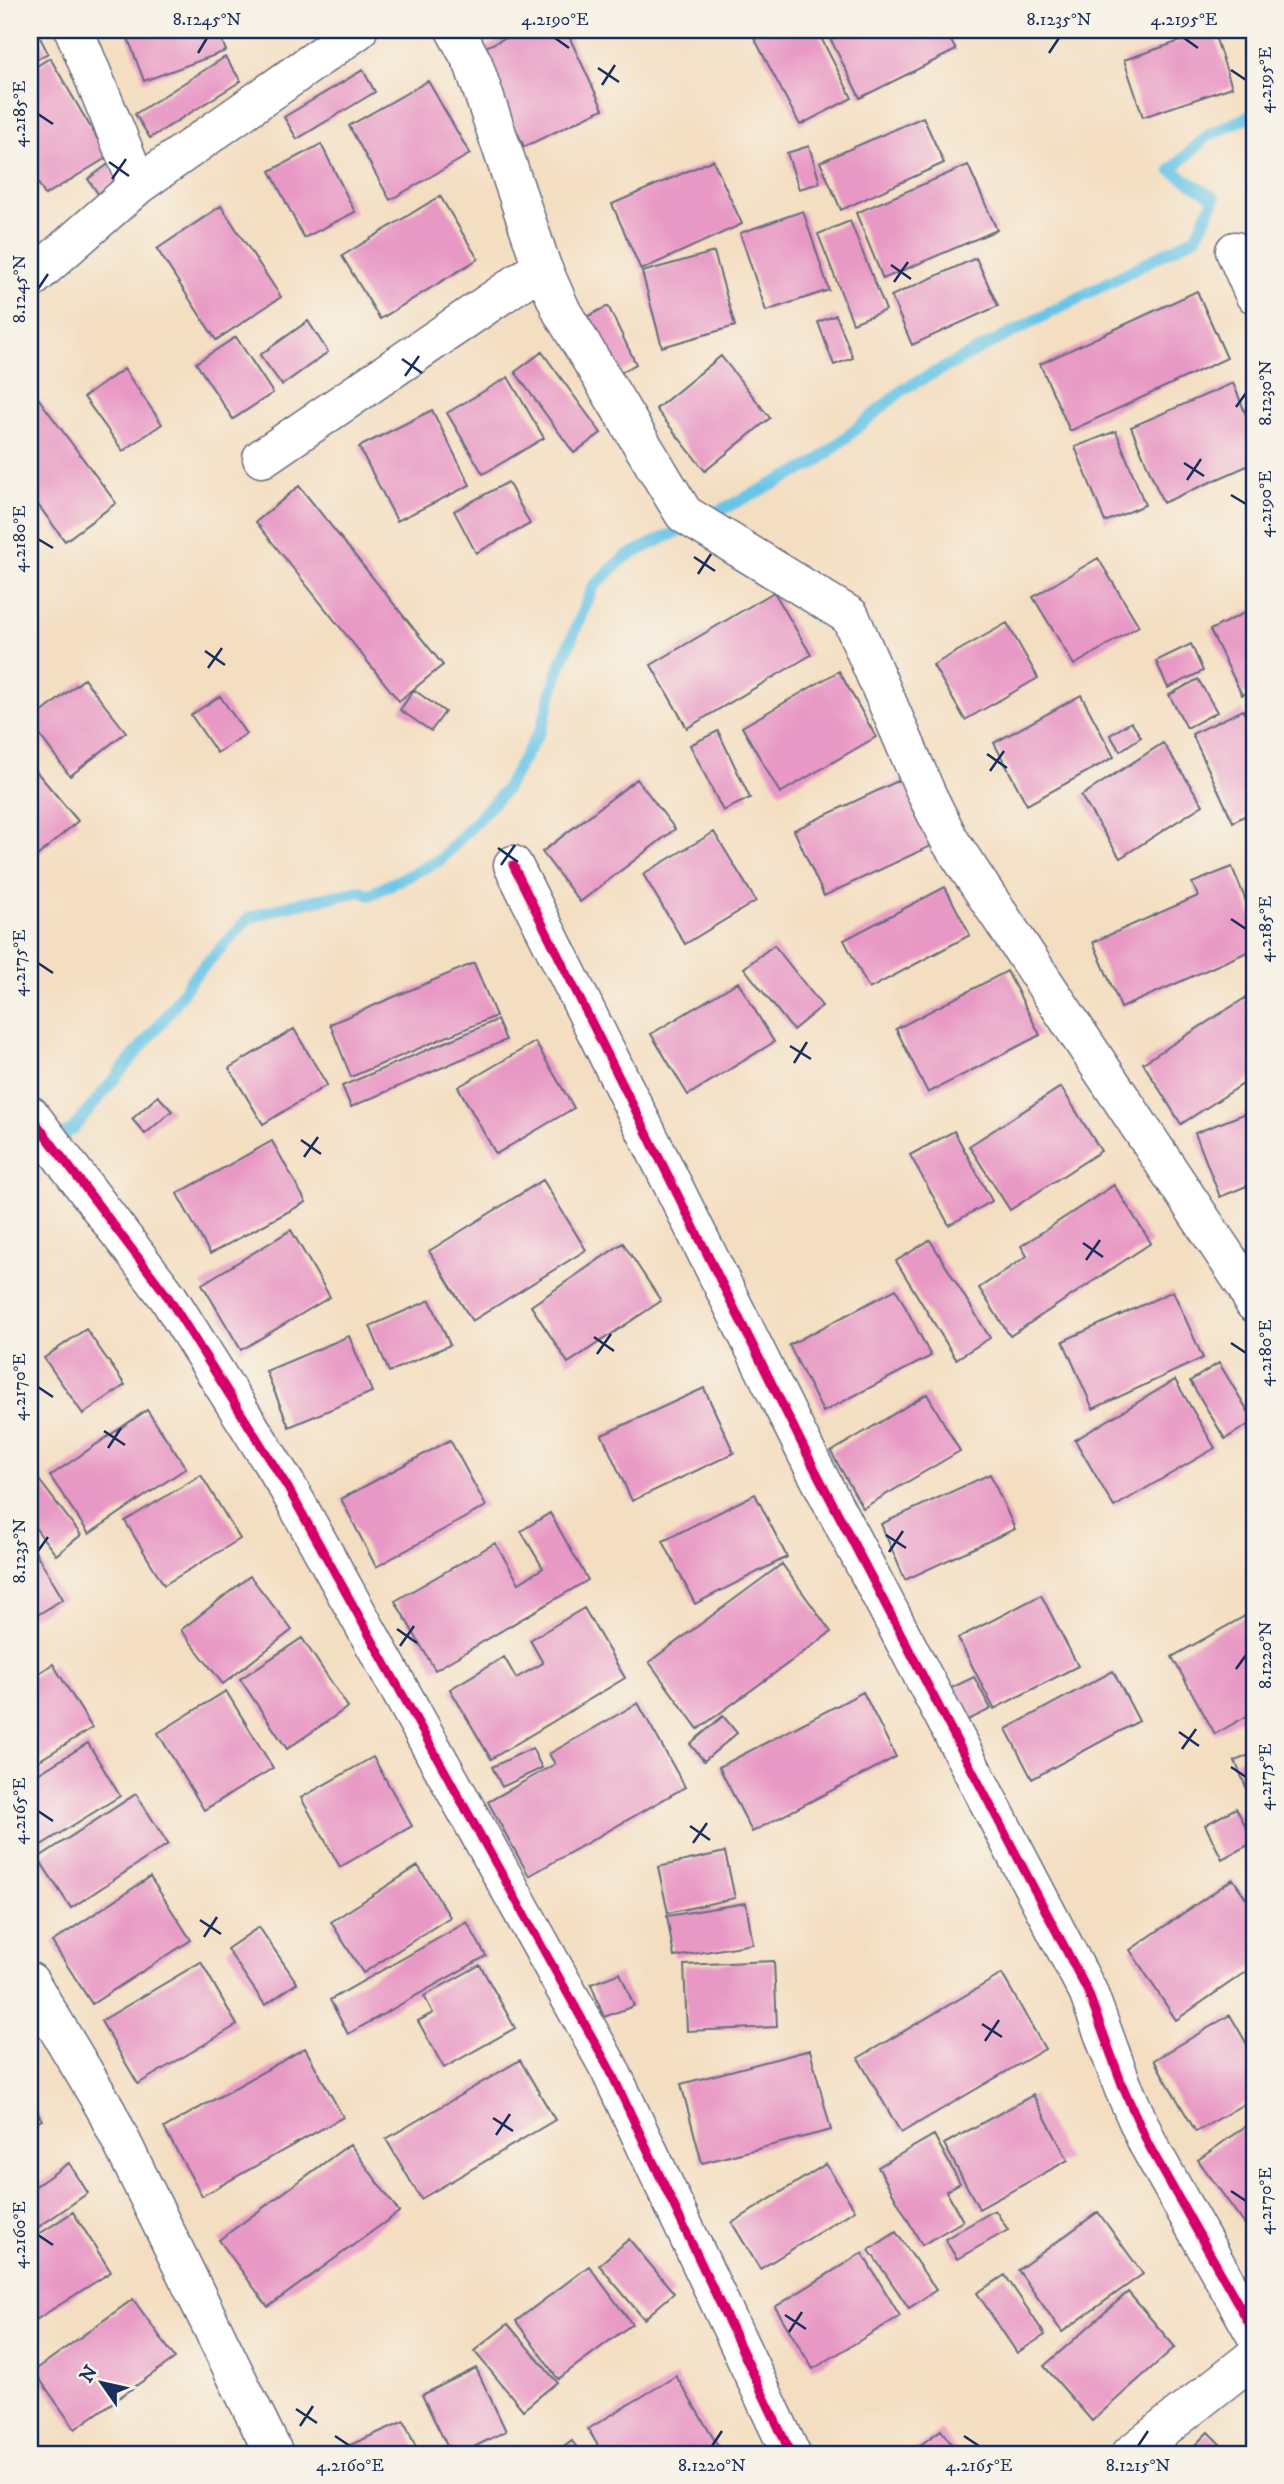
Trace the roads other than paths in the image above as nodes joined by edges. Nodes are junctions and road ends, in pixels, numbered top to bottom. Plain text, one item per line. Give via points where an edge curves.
1 (74, 30) edge
2 (358, 30) edge
3 (455, 30) edge
4 (138, 185) junction
5 (1235, 251) dead end
6 (542, 267) junction
7 (30, 280) edge
8 (1254, 294) edge
9 (262, 458) dead end
10 (513, 865) dead end
11 (30, 1115) edge
12 (1254, 1303) edge
13 (30, 1982) edge
14 (1254, 2332) edge
15 (1254, 2357) edge
16 (274, 2454) edge
17 (791, 2454) edge
18 (1131, 2454) edge

1 - 4 street
2 - 4 street
3 - 6 street via 473,63
4 - 7 street
5 - 8 street
6 - 9 street
6 - 12 street via 562,312 684,514 850,616 950,841
10 - 14 street via 811,1462 1088,1992 1148,2144
11 - 17 street via 169,1297 288,1488 609,2068
13 - 16 street via 104,2106
15 - 18 street

